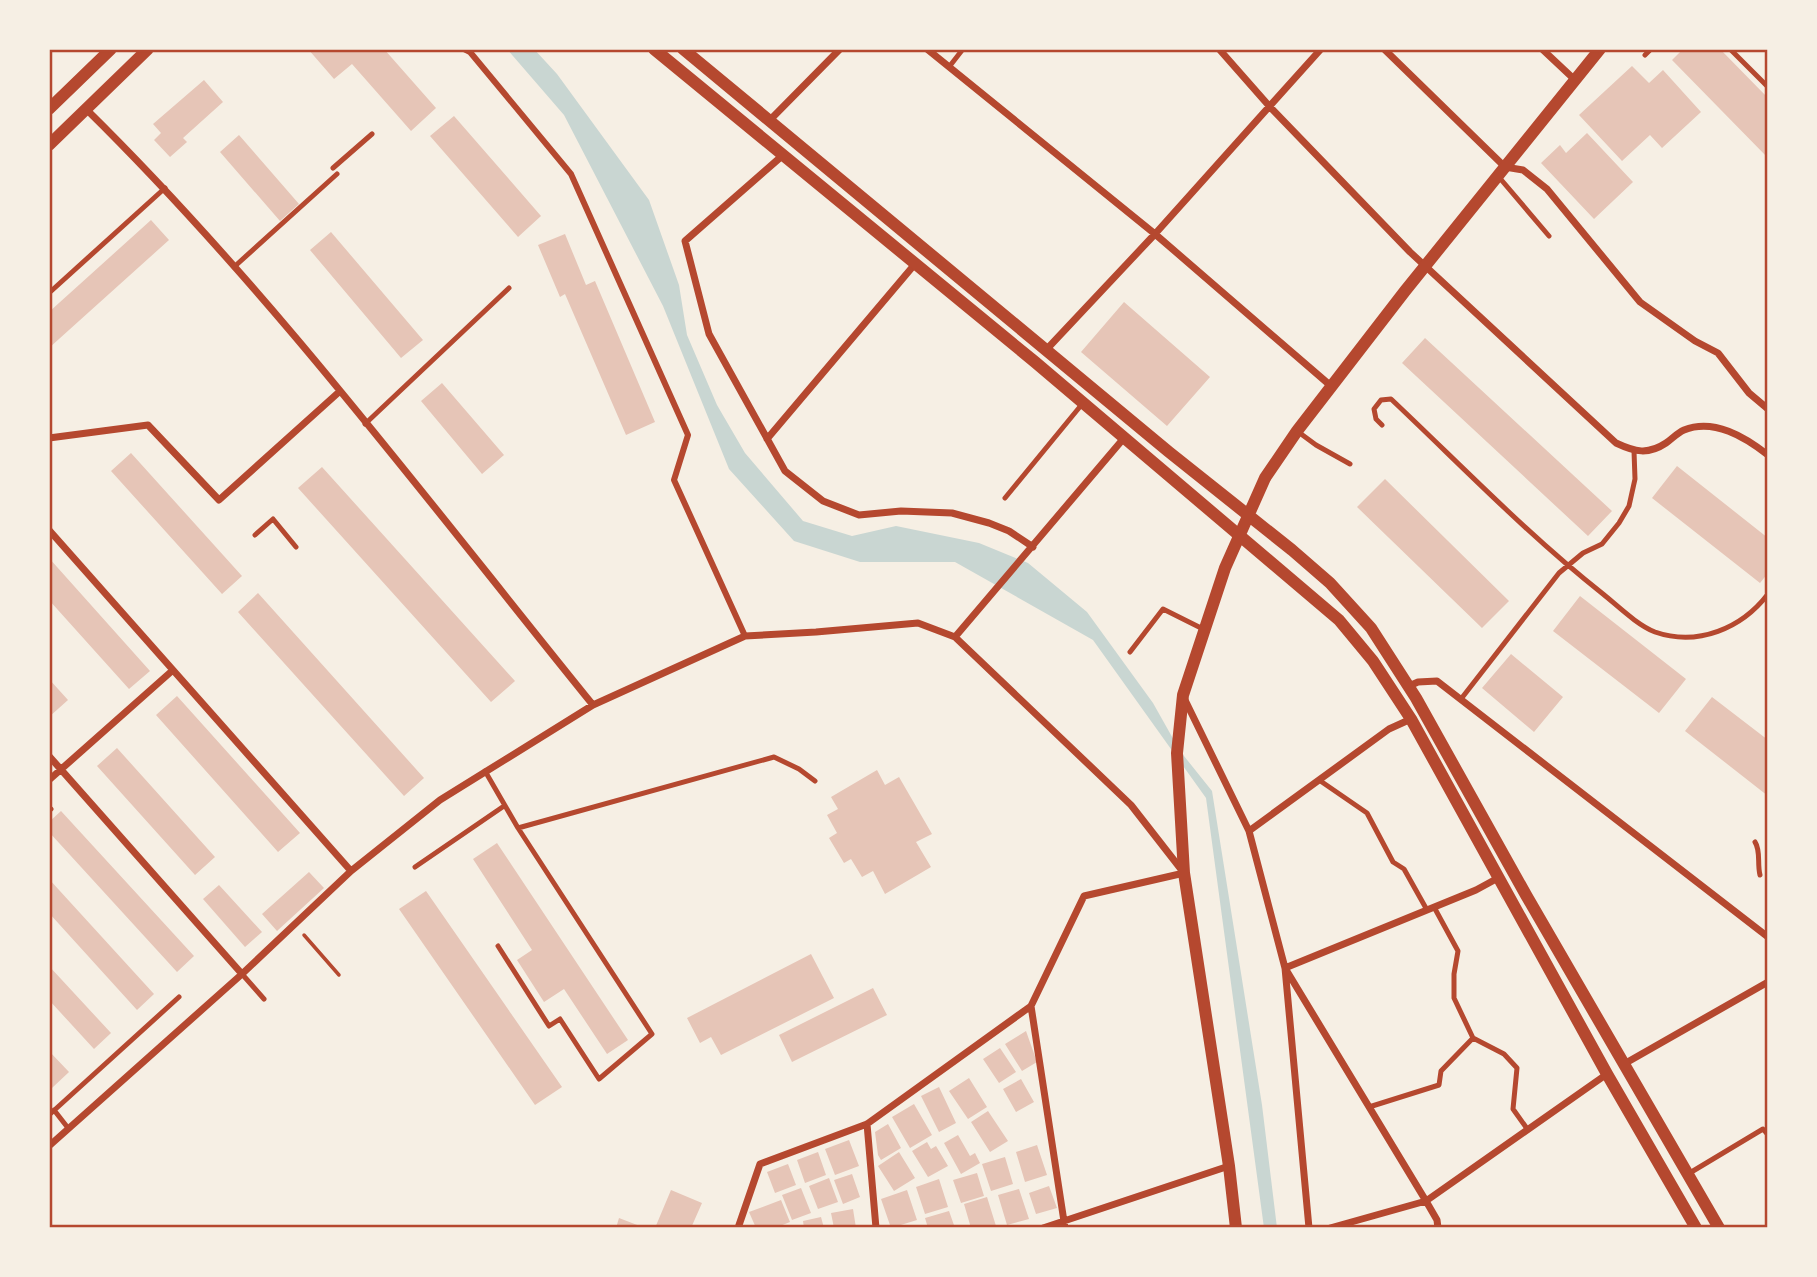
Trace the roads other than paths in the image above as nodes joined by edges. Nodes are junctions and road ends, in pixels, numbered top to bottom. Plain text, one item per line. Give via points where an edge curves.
1 (111, 49) edge
2 (148, 49) edge
3 (464, 49) edge
4 (654, 49) edge
5 (683, 49) edge
6 (840, 49) edge
7 (927, 49) edge
8 (963, 49) edge
9 (1219, 49) edge
10 (1321, 49) edge
11 (1384, 49) edge
12 (1542, 49) edge
13 (1600, 49) edge
14 (1651, 49) edge
15 (1730, 49) edge
16 (1645, 55) dead end
17 (949, 67) junction
18 (1575, 80) junction
19 (1768, 87) edge
20 (1270, 107) junction
21 (49, 109) edge
22 (86, 109) junction
23 (769, 121) junction
24 (372, 134) dead end
25 (756, 135) junction
26 (49, 145) edge
27 (782, 156) junction
28 (1502, 172) junction
29 (165, 188) junction
30 (1156, 234) junction
31 (1549, 236) dead end
32 (915, 264) junction
33 (1425, 266) junction
34 (234, 267) junction
35 (509, 288) dead end
36 (49, 293) edge
37 (1046, 350) junction
38 (1331, 386) junction
39 (339, 392) junction
40 (1083, 403) junction
41 (1768, 410) edge
42 (365, 424) junction
43 (1382, 425) dead end
44 (1297, 431) junction
45 (49, 438) edge
46 (1124, 438) junction
47 (767, 439) junction
48 (1634, 451) junction
49 (1768, 455) edge
50 (1350, 464) dead end
51 (1006, 498) dead end
52 (1249, 513) junction
53 (49, 530) edge
54 (255, 534) dead end
55 (1240, 534) junction
56 (296, 547) dead end
57 (1033, 547) junction
58 (1567, 566) junction
59 (1768, 594) edge
60 (1206, 630) junction
61 (745, 636) junction
62 (955, 637) junction
63 (1130, 652) dead end
64 (173, 670) junction
65 (1409, 686) junction
66 (1183, 695) junction
67 (1461, 699) junction
68 (593, 705) junction
69 (1411, 719) junction
70 (49, 756) edge
71 (61, 769) junction
72 (485, 771) junction
73 (49, 780) edge
74 (1319, 780) junction
75 (815, 781) dead end
76 (504, 806) junction
77 (518, 828) junction
78 (1249, 831) junction
79 (1755, 842) dead end
80 (415, 867) dead end
81 (351, 871) junction
82 (1184, 873) junction
83 (1760, 875) dead end
84 (1498, 878) junction
85 (1431, 908) junction
86 (1768, 937) edge
87 (498, 946) dead end
88 (1285, 968) junction
89 (242, 974) junction
90 (1768, 982) edge
91 (179, 997) dead end
92 (264, 999) dead end
93 (1031, 1006) junction
94 (1473, 1038) junction
95 (1624, 1064) junction
96 (1607, 1074) junction
97 (1369, 1107) junction
98 (52, 1113) edge
99 (867, 1124) junction
100 (68, 1128) junction
101 (1528, 1130) junction
102 (1768, 1135) edge
103 (49, 1146) edge
104 (1229, 1166) junction
105 (1688, 1174) junction
106 (1426, 1201) junction
107 (1065, 1224) edge
108 (738, 1228) edge
109 (876, 1228) edge
110 (1043, 1228) edge
111 (1236, 1228) edge
112 (1309, 1228) edge
113 (1330, 1228) edge
114 (1438, 1228) edge
115 (1696, 1228) edge
116 (1719, 1228) edge

1 - 21 street
2 - 22 street
3 - 61 street via 571,174 688,435 674,480
4 - 25 street
5 - 23 street
6 - 23 street
7 - 17 street
8 - 17 lane
9 - 20 street
10 - 20 street
11 - 28 street
12 - 18 street
13 - 18 street
14 - 16 lane
15 - 19 lane
17 - 30 street
18 - 28 street
20 - 30 street
20 - 33 street
22 - 26 street
22 - 29 street
23 - 25 street
23 - 37 street
24 - 34 lane
25 - 27 street
27 - 32 street
27 - 47 street via 685,241 709,334
28 - 31 lane
28 - 33 street
28 - 41 street via 1523,170 1547,189 1640,302 1718,353
29 - 34 street
29 - 36 lane
30 - 37 street
30 - 38 street
32 - 40 street
32 - 47 street
33 - 38 street
33 - 48 street via 1616,443
34 - 39 street
35 - 42 lane
37 - 52 street
38 - 44 street
39 - 42 street
39 - 45 street via 219,500 148,425
40 - 46 street
40 - 51 lane
42 - 68 street
43 - 58 lane via 1374,409 1381,400 1391,399
44 - 50 lane
44 - 52 street via 1265,478
46 - 55 street
46 - 57 street
47 - 57 street via 785,471 823,500 859,514 952,513 1009,530
48 - 49 street via 1651,452 1682,431 1700,426 1733,432
48 - 58 lane via 1635,479 1629,506 1602,544
52 - 55 street
52 - 65 street via 1330,583 1371,628
53 - 64 street
54 - 56 lane via 273,519
55 - 60 street
55 - 69 street via 1339,620
57 - 62 street
58 - 59 lane via 1654,631 1680,636 1706,635 1735,625
58 - 67 lane
60 - 63 lane via 1163,609
60 - 66 street
61 - 62 street via 918,623
61 - 68 street
62 - 82 street via 1131,805
64 - 71 street
64 - 81 street
65 - 67 street via 1437,681
65 - 95 street
66 - 78 street
66 - 82 street via 1177,753
67 - 86 street
68 - 72 street
69 - 74 street via 1389,729
69 - 84 street
70 - 71 street
71 - 73 street
71 - 89 street
72 - 76 lane
72 - 81 street via 440,800
74 - 78 street
74 - 85 lane via 1367,813 1393,862 1404,869
75 - 77 lane via 774,757
76 - 77 lane
76 - 80 lane
77 - 87 lane via 652,1034 599,1079 560,1019 549,1026
78 - 88 street
79 - 83 lane
81 - 89 street
82 - 93 street via 1084,896
82 - 104 street
84 - 85 street
84 - 96 street
85 - 88 street
85 - 94 lane via 1458,951 1454,998
88 - 97 street
88 - 112 street
89 - 92 lane
89 - 100 street
90 - 95 street
91 - 98 lane
93 - 99 street
93 - 107 street
94 - 97 lane via 1441,1071 1440,1085
94 - 101 lane via 1504,1054 1517,1068 1513,1109
95 - 105 street
96 - 101 street
96 - 115 street
97 - 106 street
98 - 100 lane
99 - 108 street via 760,1164
99 - 109 street
100 - 103 street
101 - 106 street
102 - 105 lane via 1763,1129
104 - 107 street
104 - 111 street
105 - 116 street
106 - 113 street
106 - 114 street
107 - 110 street

